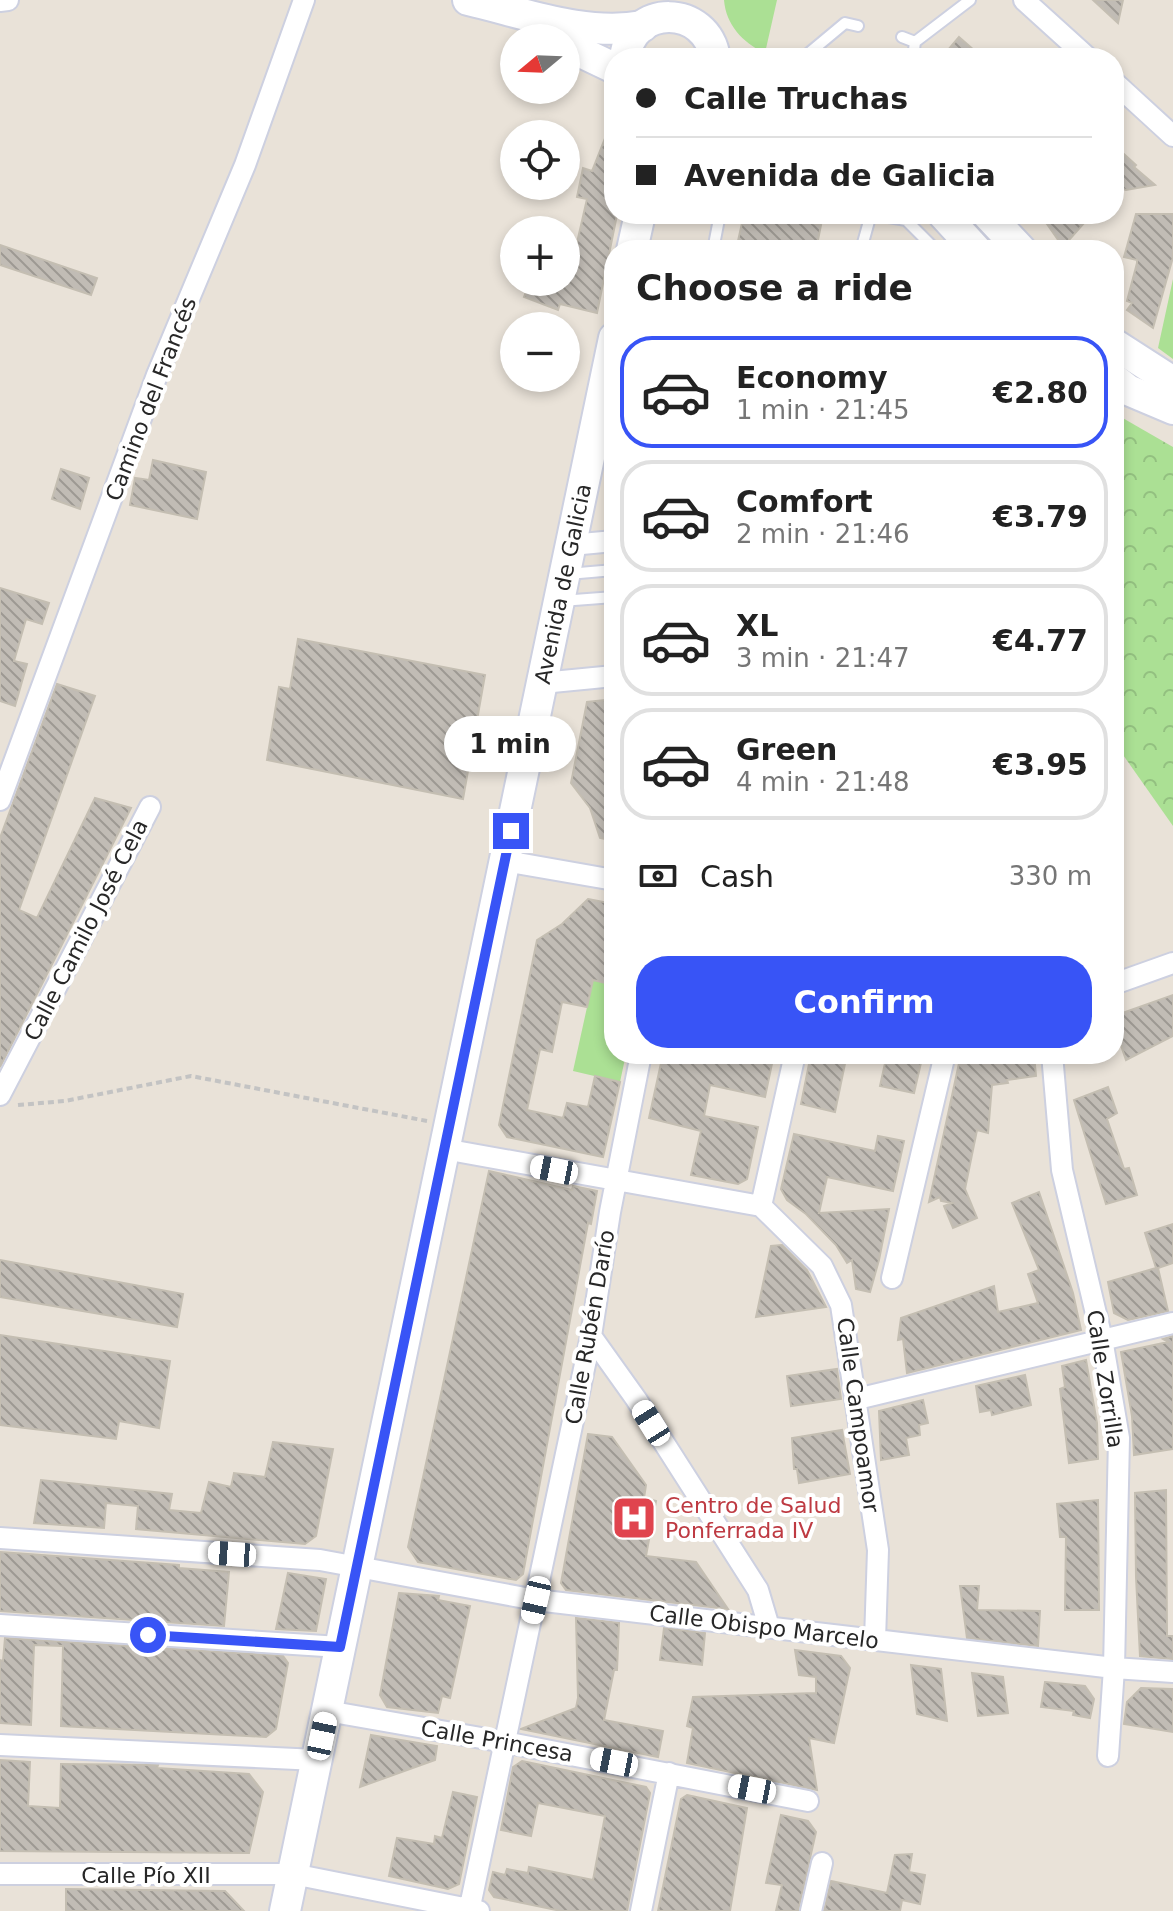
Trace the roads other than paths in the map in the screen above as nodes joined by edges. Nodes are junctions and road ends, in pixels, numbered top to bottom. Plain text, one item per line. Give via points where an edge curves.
1 (8, 0) edge
2 (304, 0) edge
3 (469, 0) edge
4 (970, 0) edge
5 (1024, 0) edge
6 (0, 1) edge
7 (652, 15) edge
8 (521, 24) edge
9 (858, 26) dead end
10 (902, 37) dead end
11 (713, 38) edge
12 (915, 42) junction
13 (628, 48) edge
14 (815, 48) edge
15 (914, 48) edge
16 (1077, 48) edge
17 (580, 52) edge
18 (604, 63) edge
19 (1124, 91) edge
20 (1173, 136) edge
21 (912, 224) edge
22 (952, 224) edge
23 (996, 224) edge
24 (927, 240) edge
25 (967, 240) edge
26 (1012, 240) edge
27 (1124, 350) edge
28 (1173, 382) edge
29 (604, 386) edge
30 (1124, 387) edge
31 (1173, 409) edge
32 (604, 542) edge
33 (571, 545) junction
34 (604, 573) edge
35 (562, 588) junction
36 (604, 595) edge
37 (604, 677) edge
38 (542, 683) junction
39 (8, 757) edge
40 (0, 800) edge
41 (150, 807) dead end
42 (505, 861) junction
43 (604, 878) edge
44 (1173, 963) edge
45 (1124, 980) edge
46 (639, 1064) edge
47 (793, 1064) edge
48 (943, 1064) edge
49 (1053, 1064) edge
50 (6, 1100) edge
51 (447, 1137) junction
52 (616, 1181) junction
53 (761, 1206) junction
54 (892, 1278) dead end
55 (1173, 1323) edge
56 (591, 1336) junction
57 (1102, 1339) junction
58 (857, 1399) junction
59 (0, 1538) edge
60 (357, 1567) junction
61 (536, 1600) junction
62 (0, 1625) edge
63 (769, 1627) junction
64 (875, 1640) junction
65 (340, 1647) junction
66 (1114, 1668) junction
67 (1173, 1672) edge
68 (327, 1711) junction
69 (504, 1742) junction
70 (0, 1745) edge
71 (1108, 1756) dead end
72 (317, 1760) junction
73 (669, 1773) junction
74 (808, 1801) dead end
75 (822, 1863) dead end
76 (0, 1874) edge
77 (293, 1874) junction
78 (472, 1910) edge
79 (285, 1911) edge
80 (641, 1911) edge
81 (811, 1911) edge

1 - 6 street
2 - 39 street, Camino del Francés via 245,165
3 - 7 main road via 611,30
3 - 8 main road
4 - 12 lane
5 - 16 street
7 - 11 main road via 677,17
7 - 13 main road
9 - 14 lane via 845,23
10 - 12 lane
12 - 15 lane
17 - 18 main road
19 - 20 street
21 - 24 lane
22 - 25 main road
23 - 26 main road
27 - 28 main road
29 - 33 main road, Avenida de Galicia
30 - 31 main road
32 - 33 street
33 - 35 main road, Avenida de Galicia
34 - 35 lane
35 - 36 lane
35 - 38 main road, Avenida de Galicia
37 - 38 street
38 - 42 main road, Avenida de Galicia
39 - 40 street, Camino del Francés
41 - 50 street, Calle Camilo José Cela
42 - 43 street
42 - 51 main road, Avenida de Galicia
44 - 45 street
46 - 52 street, Calle Rubén Darío
47 - 53 street
48 - 54 street
49 - 57 street, Calle Zorrilla via 1062,1170
51 - 52 street
51 - 60 main road, Avenida de Galicia
52 - 53 street
52 - 56 street, Calle Rubén Darío
53 - 58 street, Calle Campoamor via 822,1266 841,1305
55 - 57 street
56 - 61 street, Calle Rubén Darío
56 - 63 street via 758,1590
57 - 58 street
57 - 66 street, Calle Zorrilla via 1119,1438
58 - 64 street, Calle Campoamor via 878,1550
59 - 60 street, Calle Obispo Marcelo
60 - 61 street, Calle Obispo Marcelo
60 - 65 main road, Avenida de Galicia
61 - 63 street, Calle Obispo Marcelo
61 - 69 street, Calle Rubén Darío
62 - 65 street
63 - 64 street, Calle Obispo Marcelo
64 - 66 street, Calle Obispo Marcelo
65 - 68 main road, Avenida de Galicia
66 - 67 street, Calle Obispo Marcelo
66 - 71 street, Calle Zorrilla
68 - 69 street, Calle Princesa
68 - 72 main road, Avenida de Galicia
69 - 73 street, Calle Princesa
69 - 78 street, Calle Rubén Darío
70 - 72 street
72 - 77 main road, Avenida de Galicia
73 - 74 street, Calle Princesa
73 - 80 street
75 - 81 street
76 - 77 street, Calle Pío XII
77 - 78 street, Calle Pío XII
77 - 79 main road, Avenida de Galicia

